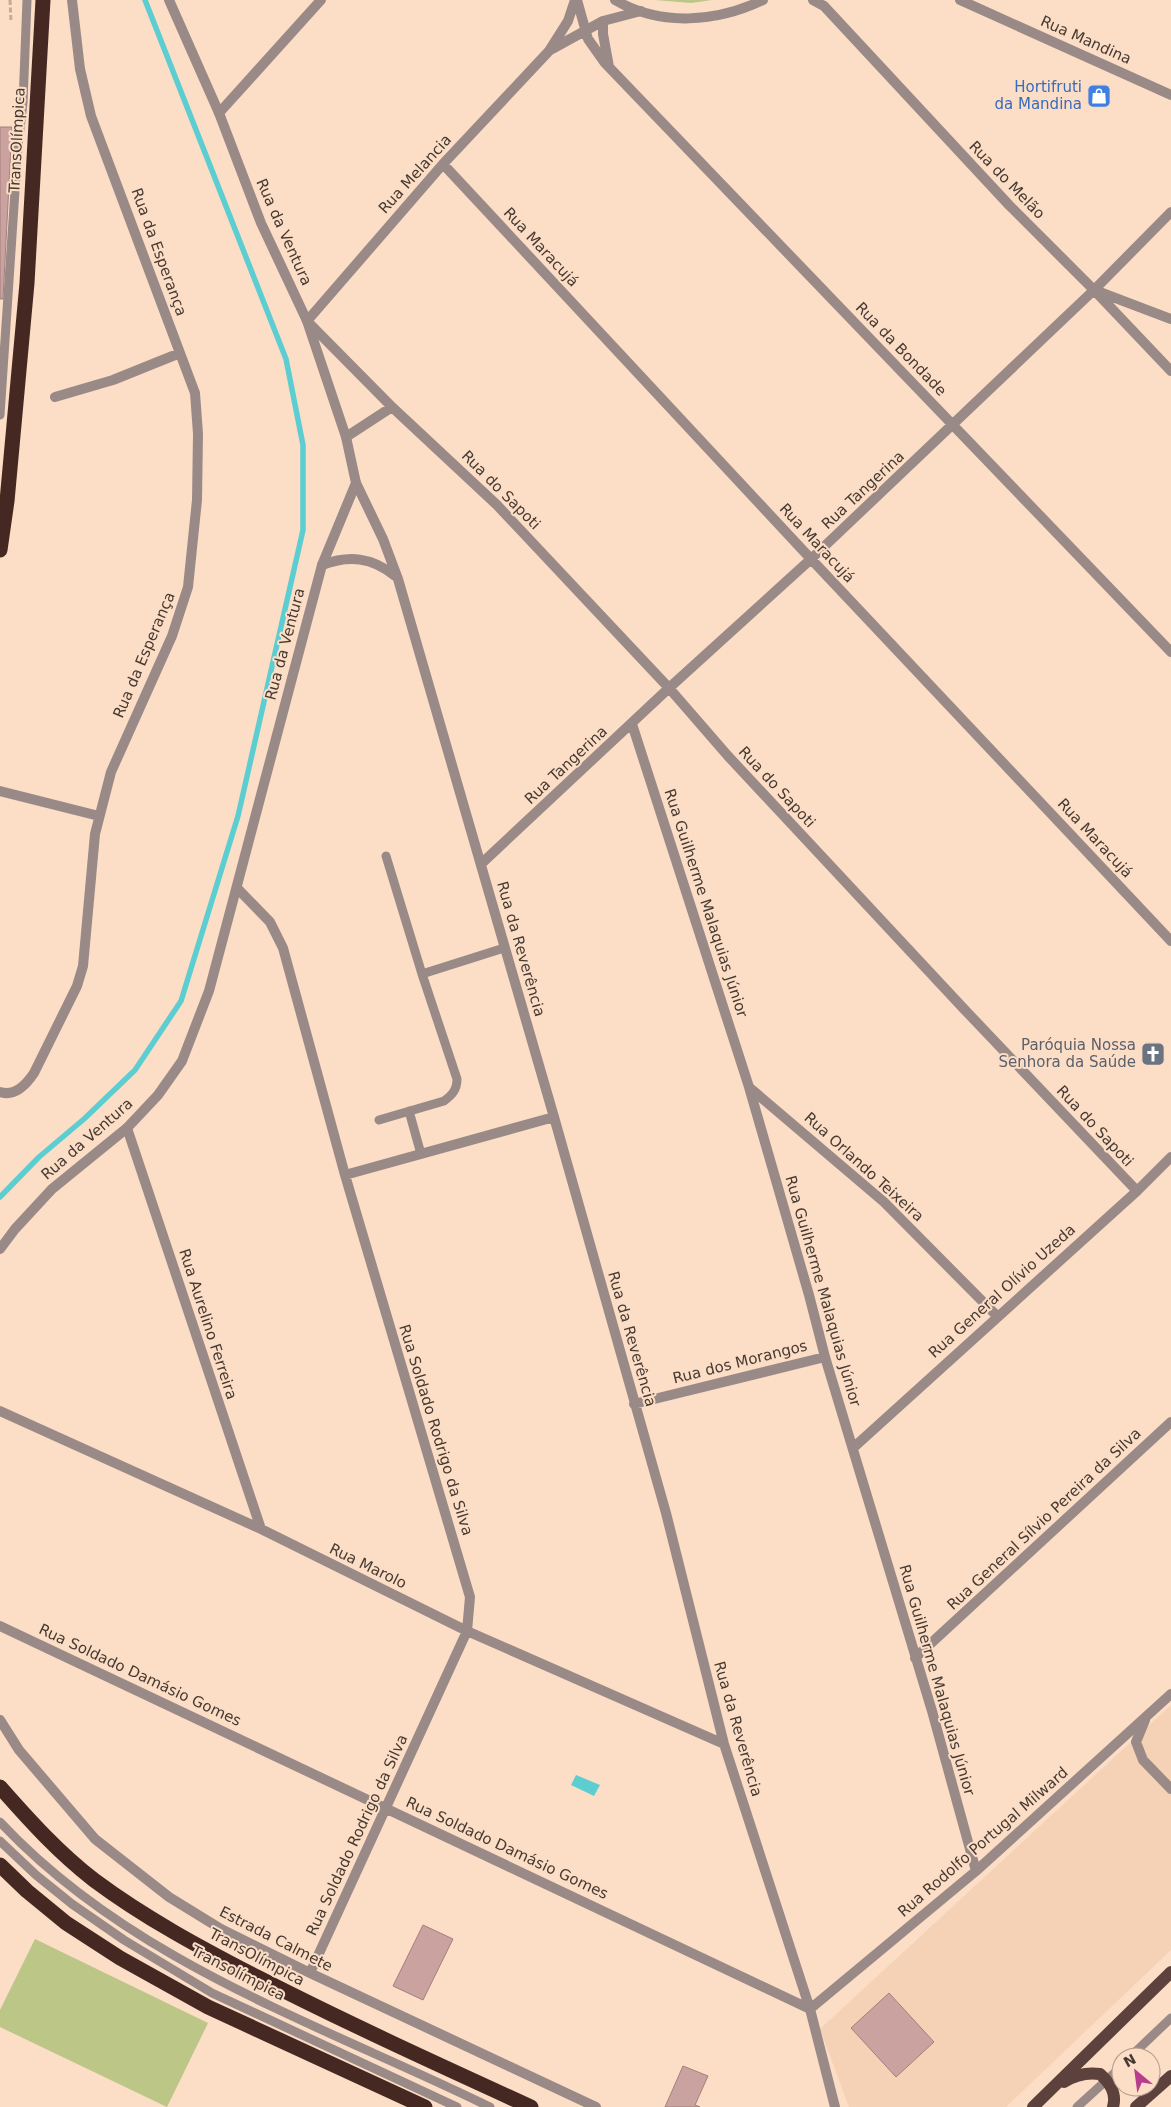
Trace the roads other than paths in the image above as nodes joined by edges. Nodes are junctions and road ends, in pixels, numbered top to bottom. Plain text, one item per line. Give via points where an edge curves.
1 (27, 0) edge
2 (72, 0) edge
3 (169, 0) edge
4 (321, 0) edge
5 (576, 0) edge
6 (615, 0) edge
7 (763, 0) edge
8 (813, 0) edge
9 (960, 0) edge
10 (43, 3) edge
11 (822, 3) edge
12 (641, 11) junction
13 (603, 21) junction
14 (585, 30) junction
15 (549, 51) junction
16 (610, 68) junction
17 (1171, 95) edge
18 (219, 113) junction
19 (443, 164) junction
20 (1171, 212) edge
21 (1094, 290) junction
22 (1171, 319) edge
23 (307, 321) junction
24 (180, 353) junction
25 (1171, 371) edge
26 (55, 397) dead end
27 (392, 407) junction
28 (0, 411) edge
29 (0, 416) edge
30 (953, 425) junction
31 (346, 437) junction
32 (356, 484) junction
33 (0, 550) edge
34 (811, 559) junction
35 (322, 565) junction
36 (398, 578) junction
37 (1171, 652) edge
38 (669, 688) junction
39 (632, 724) junction
40 (0, 790) edge
41 (99, 816) junction
42 (386, 856) dead end
43 (481, 864) junction
44 (238, 889) junction
45 (1171, 941) edge
46 (504, 948) junction
47 (422, 974) junction
48 (749, 1087) junction
49 (0, 1092) edge
50 (409, 1111) junction
51 (554, 1117) junction
52 (379, 1120) dead end
53 (127, 1128) junction
54 (421, 1154) junction
55 (1171, 1157) edge
56 (345, 1176) junction
57 (1136, 1191) junction
58 (0, 1249) edge
59 (997, 1316) junction
60 (825, 1357) junction
61 (634, 1404) junction
62 (0, 1411) edge
63 (1171, 1422) edge
64 (853, 1448) junction
65 (261, 1530) junction
66 (0, 1626) edge
67 (466, 1631) junction
68 (915, 1658) junction
69 (1171, 1694) edge
70 (1146, 1718) junction
71 (0, 1720) edge
72 (724, 1744) junction
73 (0, 1787) edge
74 (1171, 1789) edge
75 (386, 1807) junction
76 (0, 1822) edge
77 (0, 1841) edge
78 (0, 1865) edge
79 (976, 1871) junction
80 (1171, 1972) edge
81 (310, 1973) junction
82 (810, 2009) junction
83 (1171, 2018) edge
84 (1141, 2047) edge
85 (1111, 2076) edge
86 (1171, 2076) edge
87 (1106, 2080) junction
88 (1051, 2090) junction
89 (426, 2107) edge
90 (458, 2107) edge
91 (490, 2107) edge
92 (531, 2107) edge
93 (596, 2107) edge
94 (835, 2107) edge
95 (1033, 2107) edge
96 (1078, 2107) edge
97 (1114, 2107) edge
98 (1136, 2107) edge

1 - 28 lane, Transolímpica via 23,103
2 - 24 street, Rua da Esperança via 80,69 91,116
3 - 18 street, Rua da Ventura
4 - 18 street
5 - 14 street, Rua da Bondade
5 - 15 street, Rua Melancia via 568,21
6 - 12 street
7 - 12 street via 740,11 690,19
8 - 11 street, Rua do Melão
9 - 17 street, Rua Mandina
10 - 33 highway, TransOlímpica via 27,283
11 - 21 street, Rua do Melão via 1009,206
12 - 13 street, Rua Melancia
13 - 14 street, Rua Melancia
13 - 16 street
14 - 15 street, Rua Melancia
14 - 16 street, Rua da Bondade via 594,50
15 - 19 street, Rua Melancia
16 - 30 street, Rua da Bondade
18 - 23 street, Rua da Ventura via 261,223
19 - 23 street, Rua Melancia
19 - 34 street, Rua Maracujá
20 - 21 street, Rua Tangerina
21 - 22 street
21 - 25 street, Rua do Melão
21 - 30 street, Rua Tangerina
23 - 27 street, Rua do Sapoti
23 - 31 street, Rua da Ventura
24 - 26 street via 113,380
24 - 41 street, Rua da Esperança via 195,393 198,434 197,500 188,587 172,636 110,772
27 - 31 street
27 - 38 street, Rua do Sapoti via 497,505
28 - 29 lane, Transolímpica
30 - 34 street, Rua Tangerina
30 - 37 street, Rua da Bondade
31 - 32 street, Rua da Ventura
32 - 35 street, Rua da Ventura
32 - 36 street, Rua da Reverência
34 - 38 street, Rua Tangerina
34 - 45 street, Rua Maracujá
35 - 36 street via 337,559 370,560
35 - 44 street, Rua da Ventura
36 - 43 street, Rua da Reverência
38 - 39 street, Rua Tangerina
38 - 57 street, Rua do Sapoti via 735,763
39 - 43 street, Rua Tangerina
39 - 48 street, Rua Guilherme Malaquias Júnior
40 - 41 street
41 - 49 street, Rua da Esperança via 92,859 87,940 76,986 27,1084 7,1095
42 - 47 lane
43 - 46 street, Rua da Reverência
44 - 53 street, Rua da Ventura via 209,991 182,1061
44 - 56 street, Rua Soldado Rodrigo da Silva via 270,922 284,948
46 - 47 lane
46 - 51 street, Rua da Reverência
47 - 50 lane via 457,1087 444,1101
48 - 59 street, Rua Orlando Teixeira via 884,1202
48 - 60 street, Rua Guilherme Malaquias Júnior
50 - 52 lane
50 - 54 lane
51 - 54 street
51 - 61 street, Rua da Reverência
53 - 58 street, Rua da Ventura via 52,1189
53 - 65 street, Rua Aurelino Ferreira
54 - 56 street
55 - 57 street, Rua General Olívio Uzeda
56 - 67 street, Rua Soldado Rodrigo da Silva via 470,1597
57 - 59 street, Rua General Olívio Uzeda
59 - 64 street, Rua General Olívio Uzeda
60 - 61 street, Rua dos Morangos
60 - 64 street, Rua Guilherme Malaquias Júnior
61 - 72 street, Rua da Reverência via 666,1513
62 - 65 street, Rua Marolo
63 - 68 street, Rua General Sílvio Pereira da Silva
64 - 68 street, Rua Guilherme Malaquias Júnior
65 - 67 street, Rua Marolo
66 - 75 street, Rua Soldado Damásio Gomes
67 - 72 street, Rua Marolo
67 - 75 street, Rua Soldado Rodrigo da Silva
68 - 79 street, Rua Guilherme Malaquias Júnior
69 - 70 street, Rua Rodolfo Portugal Milward
70 - 74 street via 1136,1742 1143,1760
70 - 79 street, Rua Rodolfo Portugal Milward
71 - 81 street, Estrada Calmete via 19,1750 95,1839 169,1897 221,1929
72 - 82 street, Rua da Reverência
73 - 92 highway, TransOlímpica via 47,1840 144,1914 329,2014
75 - 81 street, Rua Soldado Rodrigo da Silva
75 - 82 street, Rua Soldado Damásio Gomes
76 - 91 lane, Transolímpica via 38,1861 88,1900 180,1959 296,2019
77 - 90 lane, Transolímpica via 72,1904 212,1993
78 - 89 highway via 66,1923 120,1958 208,2007
79 - 82 street, Rua Rodolfo Portugal Milward
80 - 88 main road
81 - 93 street, Estrada Calmete
82 - 94 street, Rua da Reverência
83 - 84 lane
85 - 87 lane
86 - 98 main road
87 - 88 main road via 1100,2074 1088,2073 1071,2078
87 - 96 lane
87 - 97 main road via 1113,2090
88 - 95 main road

